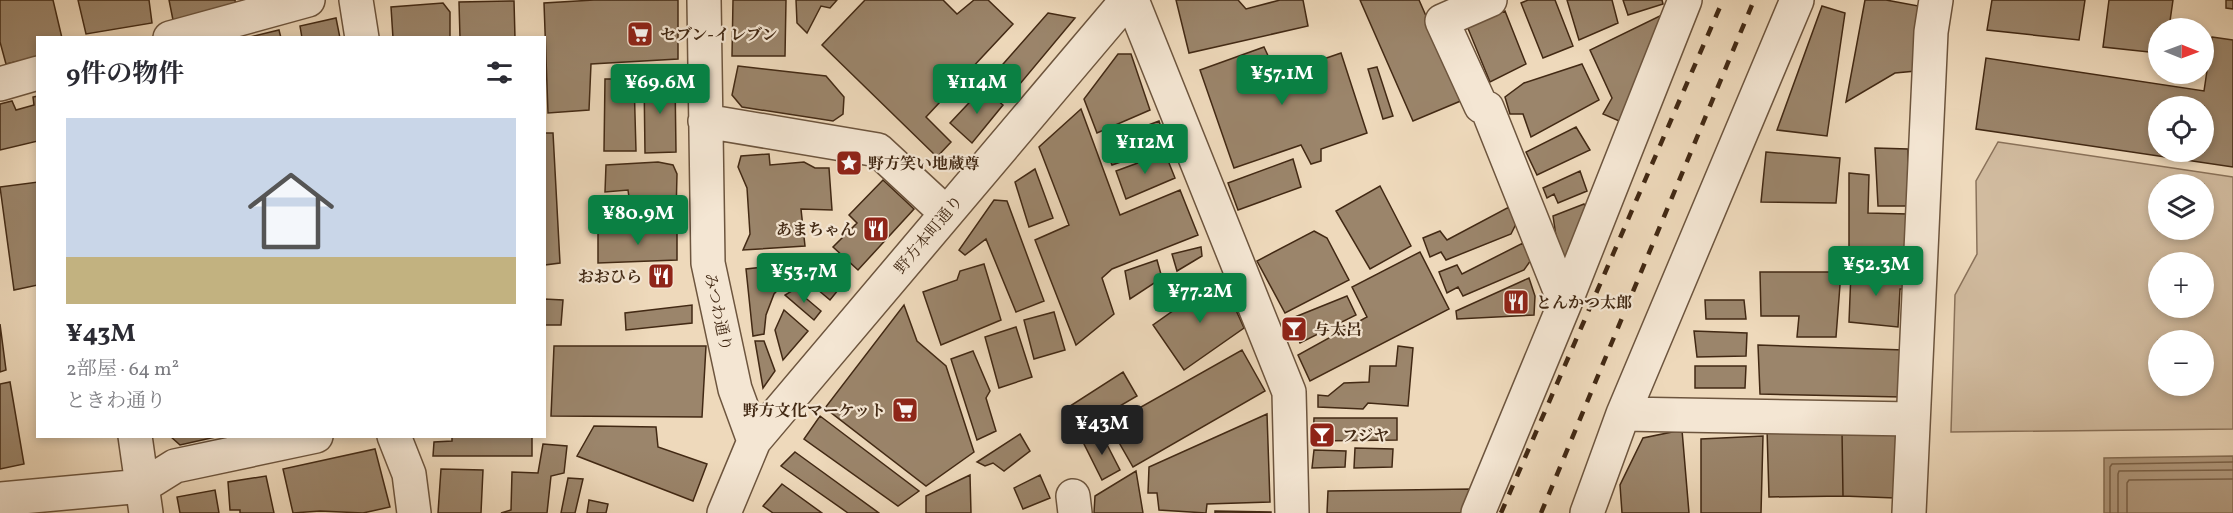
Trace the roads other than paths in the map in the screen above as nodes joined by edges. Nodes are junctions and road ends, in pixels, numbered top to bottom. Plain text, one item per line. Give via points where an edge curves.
1 (308, 0) edge
2 (356, 0) edge
3 (704, 0) edge
4 (1127, 0) edge
5 (1132, 0) edge
6 (1490, 0) edge
7 (1685, 0) edge
8 (1797, 0) edge
9 (1936, 0) edge
10 (177, 36) edge
11 (362, 36) edge
12 (36, 75) edge
13 (0, 84) edge
14 (705, 121) junction
15 (946, 213) junction
16 (1565, 303) junction
17 (1623, 414) junction
18 (1913, 419) junction
19 (135, 438) edge
20 (307, 438) edge
21 (395, 438) edge
22 (754, 441) junction
23 (0, 499) edge
24 (145, 500) edge
25 (414, 513) edge
26 (724, 513) edge
27 (1292, 513) edge
28 (1478, 513) edge
29 (1587, 513) edge
30 (1909, 513) edge

1 - 10 street
2 - 11 street
3 - 14 street, みつわ通り
4 - 15 street, 野方本町通り
5 - 27 street via 1289,392
6 - 16 street via 1442,21 1480,106 1487,108
7 - 16 street
8 - 17 street
9 - 18 street via 1931,32
12 - 13 street
14 - 15 street via 878,150
14 - 22 street, みつわ通り via 708,263 735,389
15 - 22 street, 野方本町通り
16 - 28 street
17 - 18 street
17 - 29 street
18 - 30 street
19 - 24 street
20 - 24 street via 175,466
21 - 25 street via 409,474
22 - 26 street, 野方本町通り
23 - 24 street

